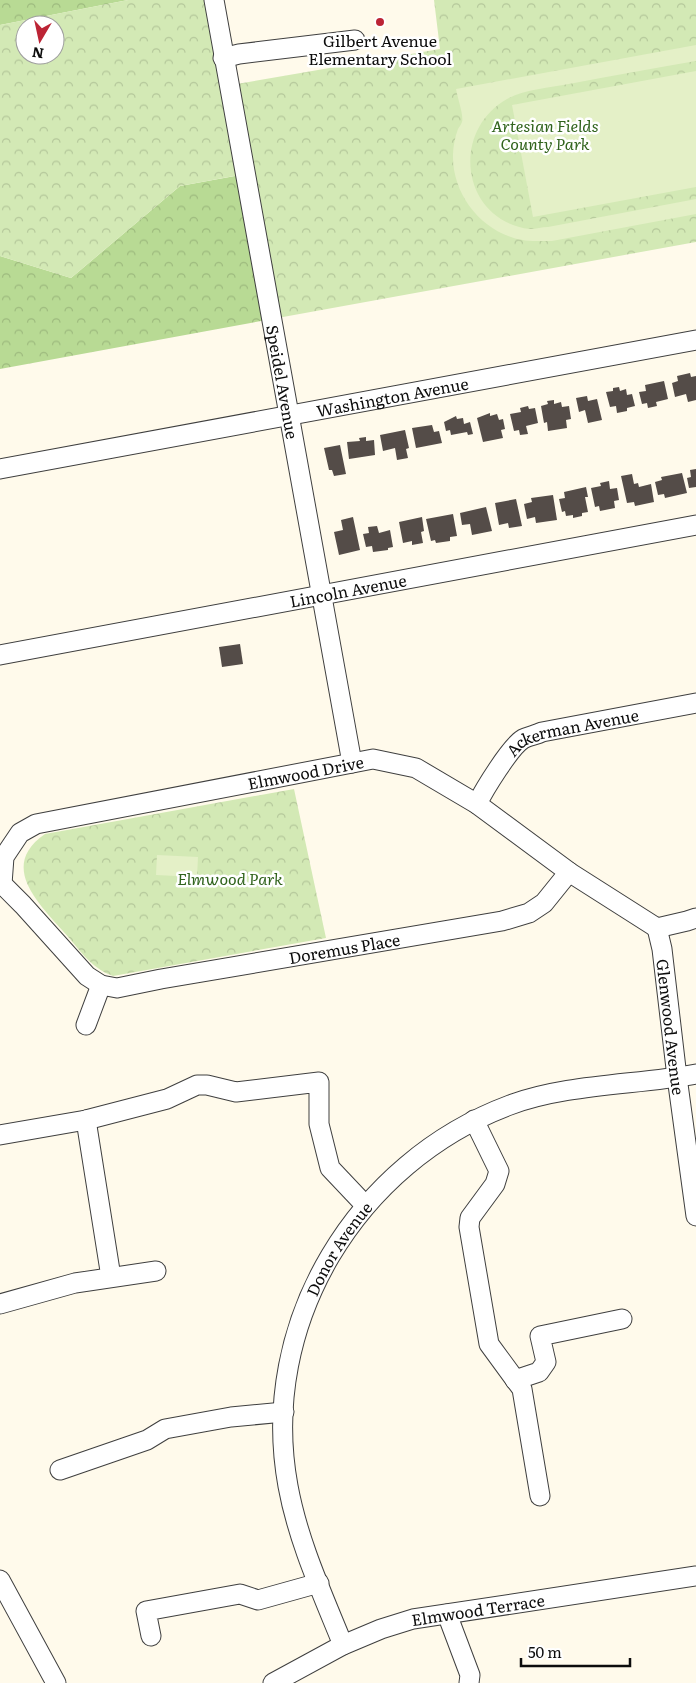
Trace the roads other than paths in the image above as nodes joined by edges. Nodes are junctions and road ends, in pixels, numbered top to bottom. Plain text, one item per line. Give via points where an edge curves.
1 (214, 0) edge
2 (355, 40) dead end
3 (223, 58) junction
4 (696, 340) edge
5 (288, 416) junction
6 (0, 469) edge
7 (696, 525) edge
8 (322, 594) junction
9 (0, 655) edge
10 (696, 703) edge
11 (352, 763) junction
12 (477, 804) junction
13 (569, 872) junction
14 (1, 885) edge
15 (696, 918) edge
16 (657, 928) junction
17 (101, 985) junction
18 (86, 1025) dead end
19 (696, 1074) edge
20 (677, 1077) junction
21 (86, 1120) junction
22 (474, 1120) junction
23 (0, 1135) edge
24 (365, 1205) junction
25 (696, 1216) edge
26 (156, 1271) dead end
27 (111, 1277) junction
28 (0, 1304) edge
29 (622, 1319) dead end
30 (515, 1380) junction
31 (284, 1412) junction
32 (60, 1470) dead end
33 (540, 1496) dead end
34 (696, 1576) edge
35 (0, 1580) edge
36 (319, 1583) junction
37 (447, 1614) junction
38 (151, 1636) dead end
39 (343, 1645) junction
40 (56, 1683) edge
41 (273, 1683) edge
42 (469, 1683) edge

1 - 3 street, Speidel Avenue
2 - 3 street
3 - 5 street, Speidel Avenue
4 - 5 street, Washington Avenue
5 - 6 street, Washington Avenue
5 - 8 street, Speidel Avenue
7 - 8 street, Lincoln Avenue
8 - 9 street, Lincoln Avenue
8 - 11 street, Speidel Avenue
10 - 12 street, Ackerman Avenue via 542,732 522,740 485,787
11 - 12 street, Elmwood Drive via 373,759 416,768
11 - 14 street, Elmwood Drive via 36,824 20,833 4,857
12 - 13 street, Elmwood Drive
13 - 16 street, Elmwood Drive
13 - 17 street, Doremus Place via 544,903 529,913 502,921 117,988
14 - 17 street via 87,976
15 - 16 street
16 - 20 street, Glenwood Avenue
17 - 18 street
19 - 20 street, Donor Avenue
20 - 22 street, Donor Avenue via 546,1094
20 - 25 street, Glenwood Avenue
21 - 23 street
21 - 24 street via 167,1099 197,1086 207,1085 236,1092 319,1082 319,1124 330,1168
21 - 27 street
22 - 24 street, Donor Avenue via 422,1152
22 - 30 street via 499,1171 495,1184 470,1218 469,1227 489,1344
24 - 31 street, Donor Avenue via 330,1254 302,1313 292,1348
26 - 27 street
27 - 28 street via 75,1283
29 - 30 street via 540,1336 546,1362 539,1372
30 - 33 street via 522,1389
31 - 32 street via 231,1417 165,1429 147,1440
31 - 36 street, Donor Avenue via 288,1485 296,1520
34 - 37 street, Elmwood Terrace
35 - 40 street
36 - 38 street via 258,1600 240,1594 146,1611
36 - 39 street, Donor Avenue
37 - 39 street, Elmwood Terrace via 389,1626
37 - 42 street via 470,1676
39 - 41 street, Elmwood Terrace

